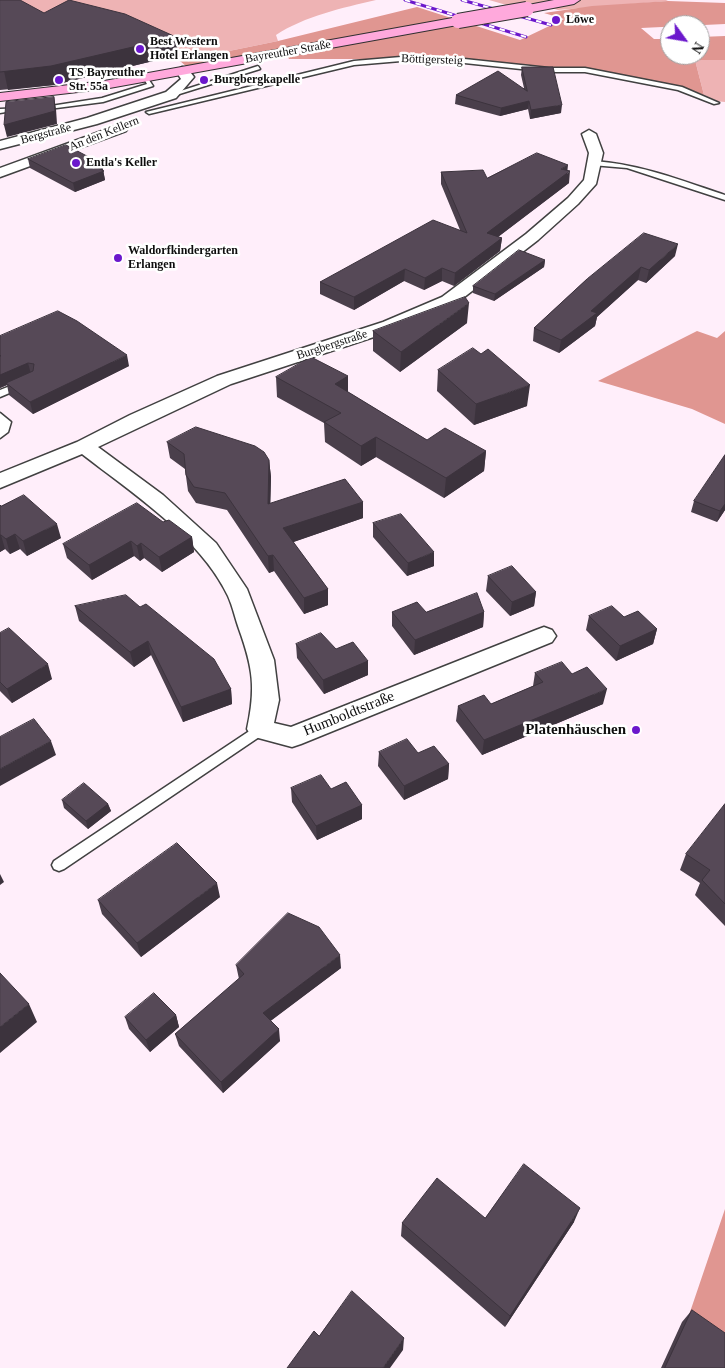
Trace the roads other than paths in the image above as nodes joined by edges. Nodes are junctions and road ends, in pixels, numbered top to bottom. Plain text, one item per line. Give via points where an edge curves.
1 (574, 0) edge
2 (514, 67) junction
3 (258, 68) dead end
4 (182, 71) junction
5 (509, 74) dead end
6 (145, 78) junction
7 (171, 95) junction
8 (0, 97) edge
9 (716, 103) dead end
10 (0, 111) edge
11 (139, 119) junction
12 (92, 121) junction
13 (589, 134) dead end
14 (0, 145) edge
15 (595, 163) junction
16 (0, 173) edge
17 (725, 198) edge
18 (32, 380) edge
19 (0, 394) edge
20 (0, 416) edge
21 (0, 435) edge
22 (84, 446) junction
23 (0, 481) edge
24 (544, 636) dead end
25 (260, 729) junction
26 (59, 866) dead end

1 - 4 street, Bayreuther Straße, bridge
2 - 5 lane
2 - 9 lane, Böttigersteig via 604,73 680,88
2 - 11 lane, Böttigersteig via 455,60 376,59 320,70
3 - 7 lane
4 - 6 street, Bayreuther Straße
4 - 7 street, Böttigersteig via 187,80
6 - 8 street, Bayreuther Straße
6 - 10 lane via 151,85 103,100
7 - 11 street, Böttigersteig
7 - 12 street, Böttigersteig
11 - 12 street, Böttigersteig
11 - 16 street, An den Kellern
12 - 14 street, Bergstraße
13 - 15 street, Burgbergstraße via 596,153
15 - 17 lane via 627,166
15 - 22 street, Burgbergstraße via 591,182 573,201 448,301 389,326 224,380
18 - 19 lane
20 - 21 lane via 6,422
22 - 23 street, Burgbergstraße
22 - 25 street via 155,500 208,548 239,595 262,660 266,700
24 - 25 street, Humboldtstraße via 292,737
25 - 26 lane

